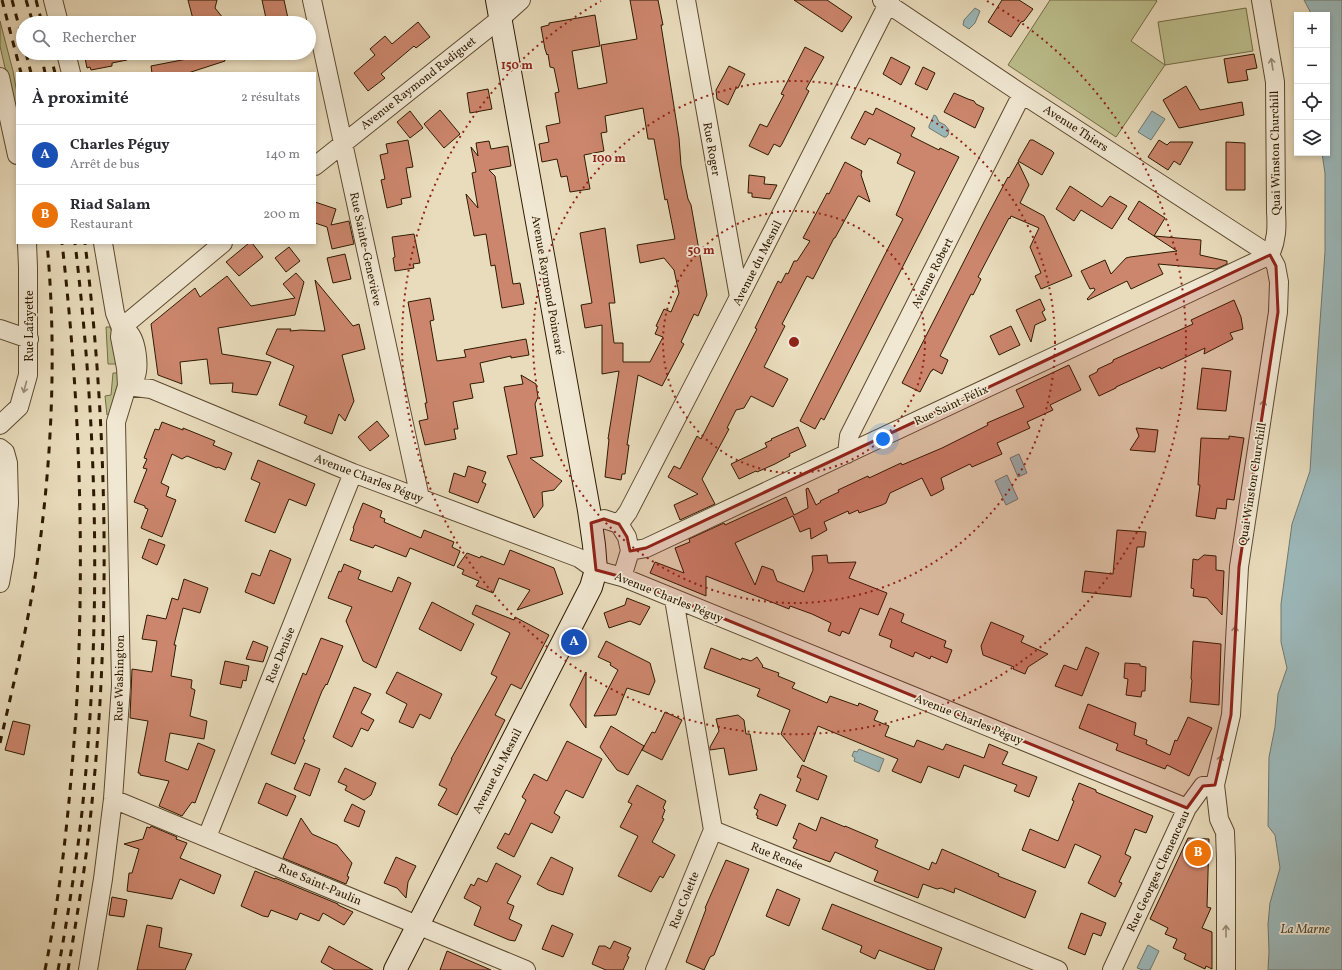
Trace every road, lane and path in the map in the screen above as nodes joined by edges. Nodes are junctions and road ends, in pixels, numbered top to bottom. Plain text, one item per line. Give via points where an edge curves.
1 (53, 0) edge
2 (312, 0) edge
3 (521, 0) edge
4 (686, 0) edge
5 (1261, 0) edge
6 (886, 1) edge
7 (499, 9) edge
8 (57, 16) edge
9 (316, 16) edge
10 (316, 18) edge
11 (68, 60) edge
12 (71, 72) edge
13 (0, 77) edge
14 (1022, 94) junction
15 (344, 142) junction
16 (16, 150) edge
17 (316, 165) edge
18 (26, 244) edge
19 (103, 244) edge
20 (222, 244) edge
21 (1270, 255) junction
22 (740, 297) junction
23 (121, 328) junction
24 (0, 329) edge
25 (29, 339) junction
26 (127, 386) junction
27 (0, 425) edge
28 (0, 448) edge
29 (847, 454) junction
30 (353, 473) junction
31 (420, 498) junction
32 (591, 523) junction
33 (619, 524) junction
34 (630, 551) junction
35 (596, 570) junction
36 (622, 577) junction
37 (0, 583) edge
38 (674, 599) junction
39 (1215, 785) junction
40 (113, 799) junction
41 (1187, 808) junction
42 (713, 830) junction
43 (207, 837) junction
44 (418, 925) junction
45 (88, 970) edge
46 (395, 970) edge
47 (526, 970) edge
48 (655, 970) edge
49 (1058, 970) edge
50 (1112, 970) edge
51 (1226, 970) edge

1 - 8 street
2 - 9 street, Rue Sainte-Geneviève
3 - 7 street, Avenue Raymond Radiguet
4 - 22 street, Rue Roger
21 -> 5 street, Quai Winston Churchill via 1275,246 1277,232 1275,82
6 - 14 street, Avenue Thiers
6 - 22 street, Avenue du Mesnil
7 - 15 street, Avenue Raymond Radiguet
7 - 32 street, Avenue Raymond Poincaré
10 - 15 street, Rue Sainte-Geneviève
11 - 12 street
13 - 16 street
14 - 21 street, Avenue Thiers
14 - 29 street, Avenue Robert via 849,436
15 - 17 street, Avenue Raymond Radiguet
15 - 31 street, Rue Sainte-Geneviève
18 - 25 street, Rue Lafayette
19 - 23 street via 113,306
20 - 23 street
21 - 29 street, Rue Saint-Félix
39 -> 21 street, Quai Winston Churchill via 1231,715 1239,567 1278,312 1279,282 1276,266
22 - 33 street, Avenue du Mesnil via 628,512
23 - 26 street
24 - 25 street
25 -> 27 street, Rue Lafayette via 28,375 20,407
26 - 30 street, Avenue Charles Péguy via 151,389
26 - 40 street, Rue Washington via 116,422 121,686
28 - 37 street via 8,462 9,503
29 - 34 street, Rue Saint-Félix via 646,548
30 - 31 street, Avenue Charles Péguy
30 - 43 street, Rue Denise
31 - 35 street, Avenue Charles Péguy via 579,558
32 - 33 street via 604,519
32 - 35 street, Avenue Raymond Poincaré
33 - 34 street via 627,536
34 - 36 street
35 - 36 street, Avenue Charles Péguy
35 - 44 street, Avenue du Mesnil via 591,587
36 - 38 street, Avenue Charles Péguy
38 - 41 street, Avenue Charles Péguy
38 - 42 street
39 - 41 street, Rue Georges Clemenceau via 1204,786
51 -> 39 street, Quai Winston Churchill via 1225,832 1219,819
40 - 43 street, Rue Saint-Paulin
40 - 45 street, Rue Washington
41 - 50 street, Rue Georges Clemenceau
42 - 48 street, Rue Colette
42 - 49 street, Rue Renée
43 - 44 street, Rue Saint-Paulin
44 - 46 street, Avenue du Mesnil
44 - 47 street, Rue Saint-Paulin

